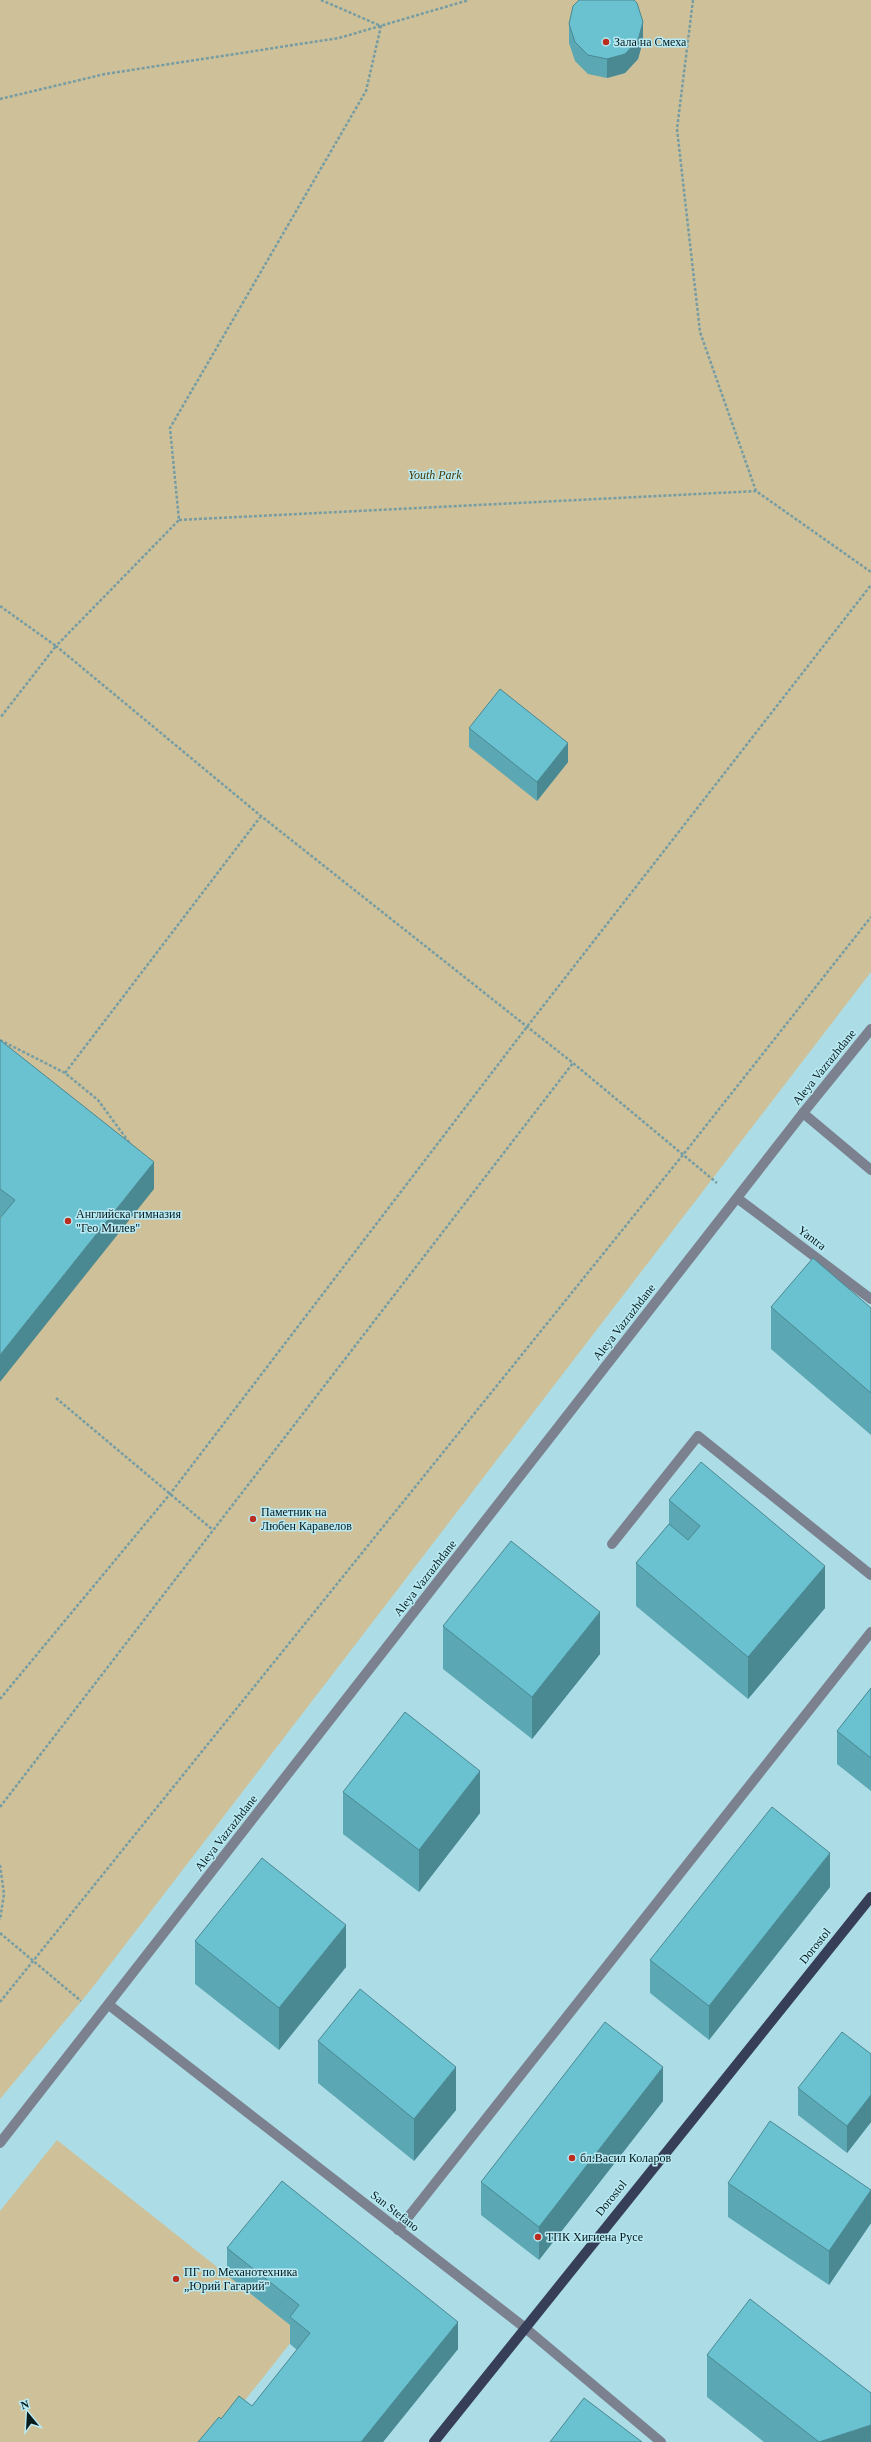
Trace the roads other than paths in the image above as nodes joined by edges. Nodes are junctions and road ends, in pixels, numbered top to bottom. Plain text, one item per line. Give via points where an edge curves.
1 (871, 1029) edge
2 (803, 1113) junction
3 (871, 1170) edge
4 (736, 1198) junction
5 (871, 1299) edge
6 (612, 1544) dead end
7 (871, 1575) edge
8 (871, 1632) edge
9 (871, 1897) edge
10 (109, 2005) junction
11 (0, 2143) edge
12 (398, 2230) junction
13 (524, 2328) junction
14 (434, 2442) edge
15 (661, 2442) edge

1 - 2 street, Aleya Vazrazhdane
2 - 3 street
2 - 4 street, Aleya Vazrazhdane
4 - 5 street, Yantra
4 - 10 street, Aleya Vazrazhdane
6 - 7 street via 698,1436
8 - 12 street
9 - 13 main road, Dorostol
10 - 11 street, Aleya Vazrazhdane
10 - 12 street, San Stefano
12 - 13 street, San Stefano
13 - 14 main road, Dorostol
13 - 15 street, San Stefano

